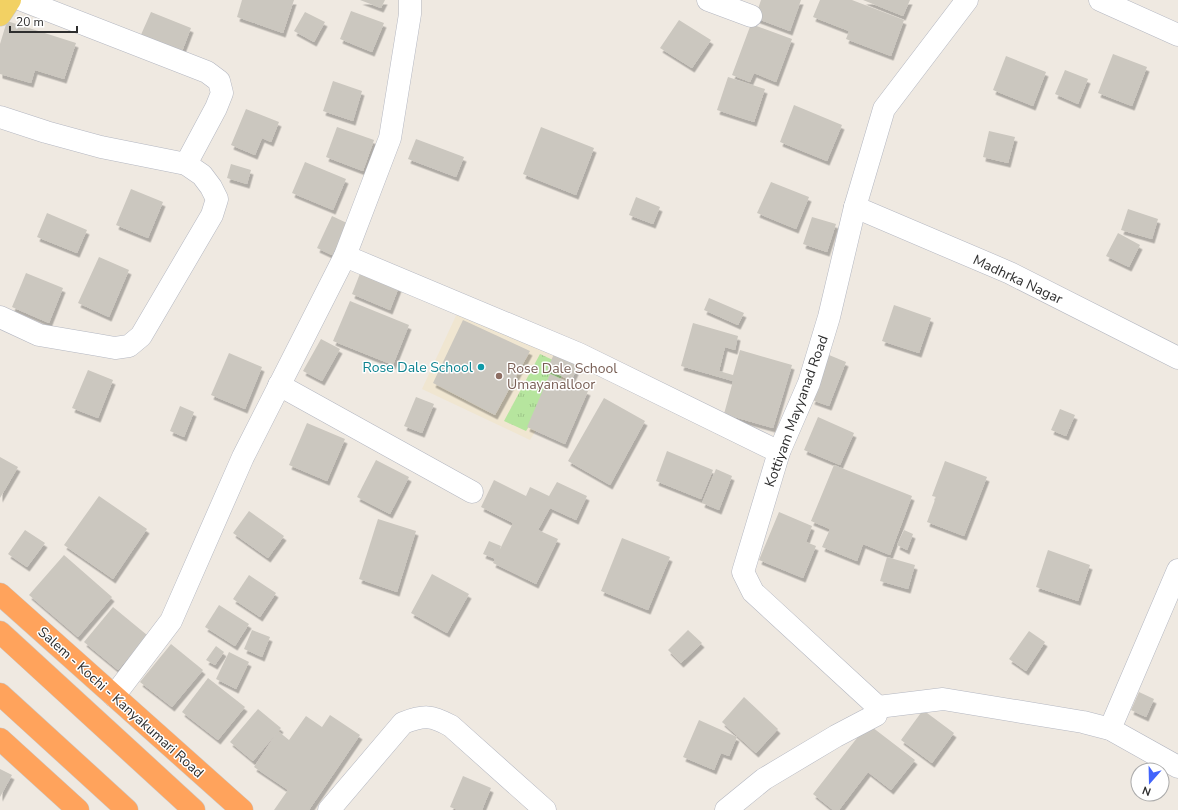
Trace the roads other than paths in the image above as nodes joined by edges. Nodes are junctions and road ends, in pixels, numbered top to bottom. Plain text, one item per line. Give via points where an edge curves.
1 (10, 0) edge
2 (22, 0) edge
3 (410, 0) edge
4 (708, 0) edge
5 (967, 0) edge
6 (1100, 0) edge
7 (0, 14) edge
8 (750, 16) dead end
9 (1178, 35) edge
10 (0, 117) edge
11 (186, 164) junction
12 (855, 207) junction
13 (345, 256) junction
14 (0, 317) edge
15 (1178, 358) edge
16 (279, 386) junction
17 (779, 452) junction
18 (472, 492) dead end
19 (1178, 570) edge
20 (0, 594) edge
21 (0, 632) edge
22 (0, 694) edge
23 (114, 696) junction
24 (878, 707) junction
25 (1110, 729) junction
26 (0, 740) edge
27 (1178, 767) edge
28 (78, 810) edge
29 (127, 810) edge
30 (194, 810) edge
31 (242, 810) edge
32 (329, 810) edge
33 (545, 810) edge
34 (726, 810) edge

1 - 7 main road
2 - 11 street via 207,72 219,81 222,93
3 - 13 street via 410,14 390,138
4 - 8 street
5 - 12 street, Kottiyam Mayyanad Road via 884,109
6 - 9 street
10 - 11 street via 100,147
11 - 14 street via 202,175 211,187 217,199 212,215 141,336 129,346 115,348 39,335
12 - 15 street, Madhrka Nagar via 1010,273
12 - 17 street, Kottiyam Mayyanad Road via 829,317 811,375
13 - 16 street
13 - 17 street via 579,354
16 - 18 street
16 - 23 street via 243,457 171,621
17 - 24 street, Kottiyam Mayyanad Road via 743,572 753,592
19 - 25 street
20 - 23 highway, Salem - Kochi - Kanyakumari Road
21 - 30 highway
22 - 29 highway
23 - 31 highway, Salem - Kochi - Kanyakumari Road
24 - 25 street via 943,699 1083,722
24 - 34 street via 876,715 764,779
25 - 27 street
26 - 28 highway
32 - 33 street via 403,723 420,717 436,717 451,726

